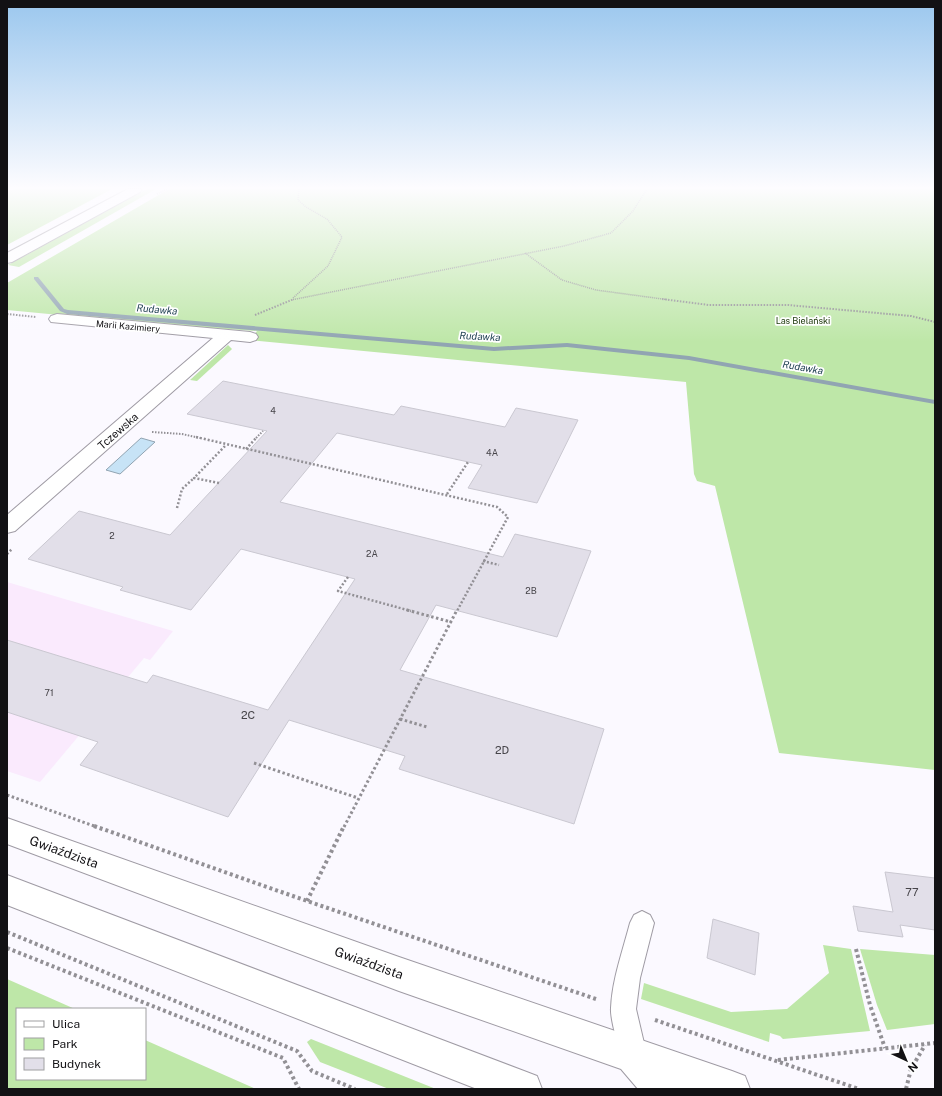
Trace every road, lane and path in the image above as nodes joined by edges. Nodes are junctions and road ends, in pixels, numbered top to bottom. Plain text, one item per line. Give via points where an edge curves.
1 (41, 240) edge
2 (340, 240) edge
3 (585, 240) edge
4 (525, 253) junction
5 (7, 259) edge
6 (293, 299) junction
7 (7, 314) edge
8 (250, 318) dead end
9 (57, 319) joint
10 (935, 322) edge
11 (227, 335) junction
12 (250, 337) dead end
13 (263, 431) dead end
14 (164, 434) dead end
15 (226, 445) junction
16 (246, 449) junction
17 (468, 462) dead end
18 (194, 478) junction
19 (219, 483) dead end
20 (447, 494) junction
21 (177, 508) dead end
22 (7, 526) edge
23 (483, 561) junction
24 (499, 565) dead end
25 (348, 577) dead end
26 (452, 622) junction
27 (400, 719) junction
28 (427, 727) dead end
29 (254, 763) dead end
30 (7, 795) edge
31 (358, 798) junction
32 (7, 831) edge
33 (7, 890) edge
34 (307, 901) junction
35 (642, 923) dead end
36 (7, 932) edge
37 (7, 948) edge
38 (856, 949) dead end
39 (623, 1009) junction
40 (935, 1043) edge
41 (925, 1044) junction
42 (885, 1048) junction
43 (634, 1056) junction
44 (776, 1061) junction
45 (299, 1089) edge
46 (355, 1089) edge
47 (524, 1089) edge
48 (661, 1089) edge
49 (732, 1089) edge
50 (859, 1089) edge
51 (906, 1089) edge

1 - 5 street
2 - 6 path via 328,266
3 - 4 path
4 - 6 path
4 - 10 path via 562,280 596,290 709,305 788,305 911,316
6 - 8 path
7 - 9 path
9 - 11 street, Marii Kazimiery
11 - 12 street, Marii Kazimiery
11 - 22 street, Tczewska
13 - 16 path
14 - 15 path via 182,434
15 - 16 path
15 - 18 path
16 - 20 path
17 - 20 path
18 - 19 path
18 - 21 path via 182,489
20 - 23 path via 497,507 508,518
23 - 24 path
23 - 26 path
25 - 26 path via 338,592
26 - 27 path
27 - 28 path
27 - 31 path
29 - 31 path
30 - 34 path
31 - 34 path
32 - 43 street, Gwiaździsta via 398,974
33 - 47 street
34 - 39 path
35 - 39 lane
36 - 46 path via 297,1050 312,1071
37 - 45 path via 283,1058
38 - 42 path via 870,1005
39 - 43 lane
39 - 44 path
40 - 41 path
41 - 42 path
41 - 51 path via 911,1069
42 - 44 path
43 - 48 street
43 - 49 street, Gwiaździsta
44 - 50 path

